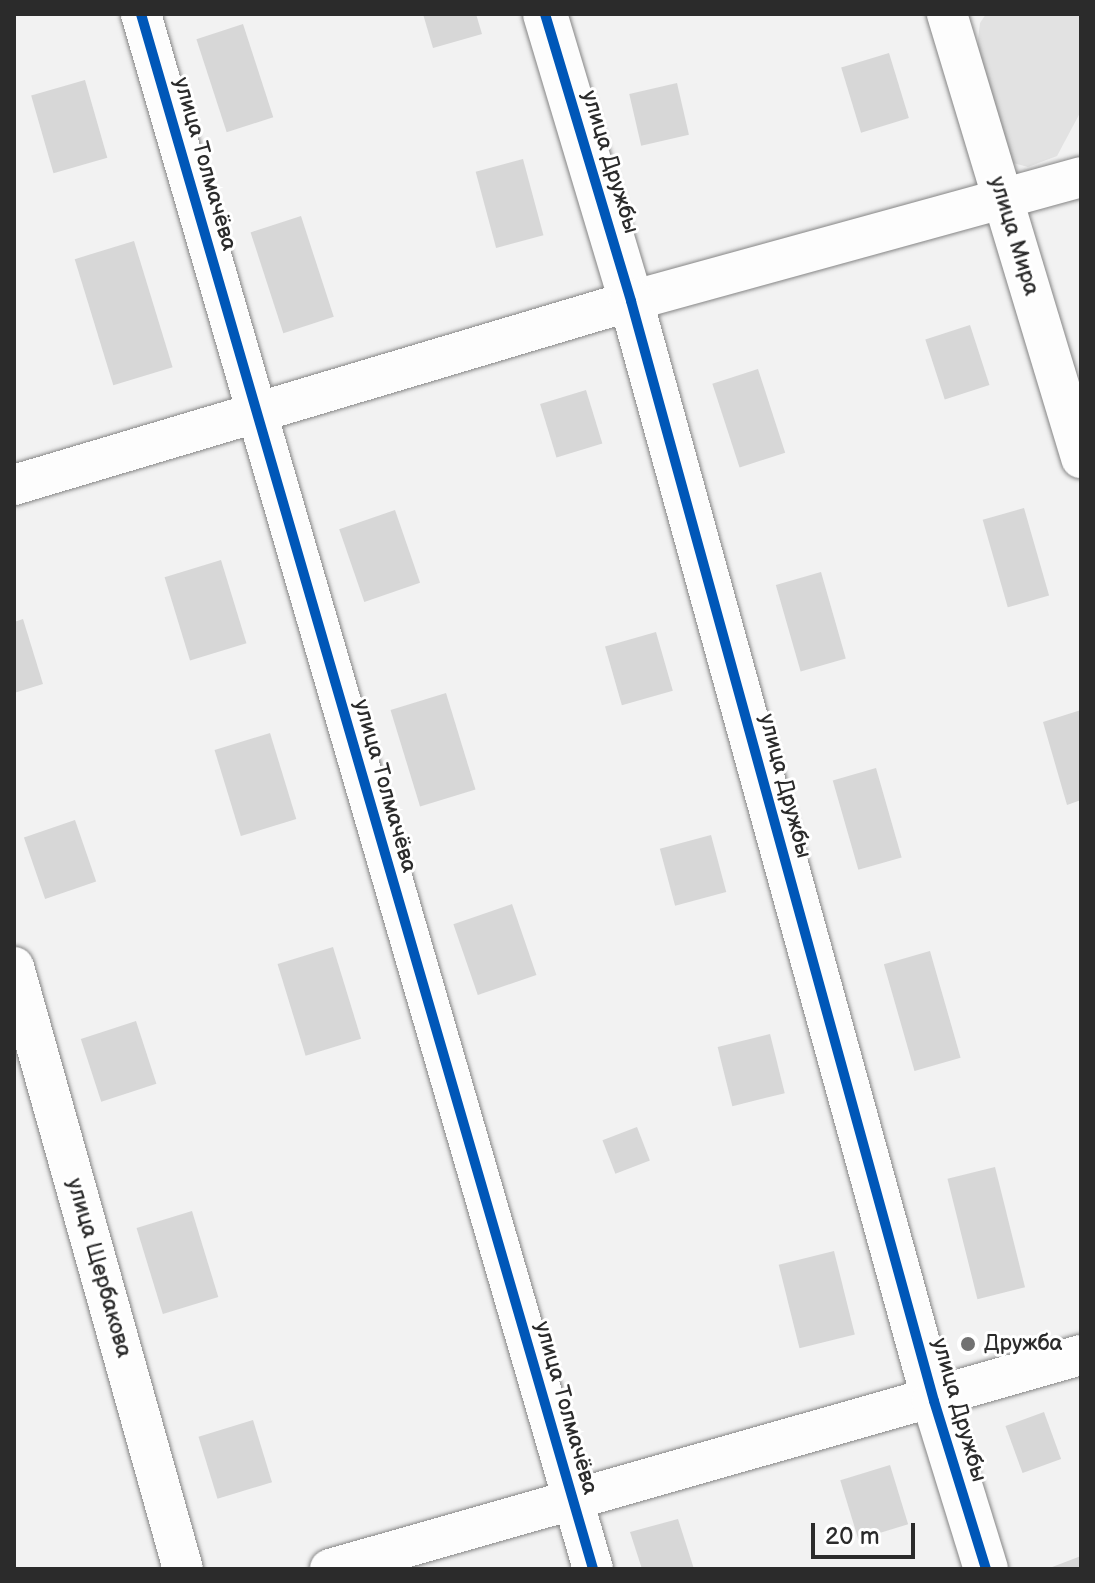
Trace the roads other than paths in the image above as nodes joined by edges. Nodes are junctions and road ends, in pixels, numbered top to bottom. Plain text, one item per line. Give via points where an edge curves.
1 (141, 14) edge
2 (545, 14) edge
3 (947, 14) edge
4 (1081, 177) edge
5 (1003, 200) junction
6 (631, 301) junction
7 (255, 413) junction
8 (1081, 458) edge
9 (14, 485) edge
10 (14, 967) edge
11 (1081, 1355) edge
12 (934, 1401) junction
13 (573, 1502) junction
14 (183, 1569) edge
15 (330, 1569) edge
16 (593, 1569) edge
17 (986, 1569) edge

1 - 7 street, улица Толмачёва
2 - 6 street, улица Дружбы
3 - 5 street, улица Мира
4 - 5 street
5 - 6 street
5 - 8 street, улица Мира
6 - 7 street
6 - 12 street, улица Дружбы
7 - 9 street
7 - 13 street, улица Толмачёва
10 - 14 street, улица Щербакова
11 - 12 street
12 - 13 street
12 - 17 street, улица Дружбы
13 - 15 street
13 - 16 street, улица Толмачёва

